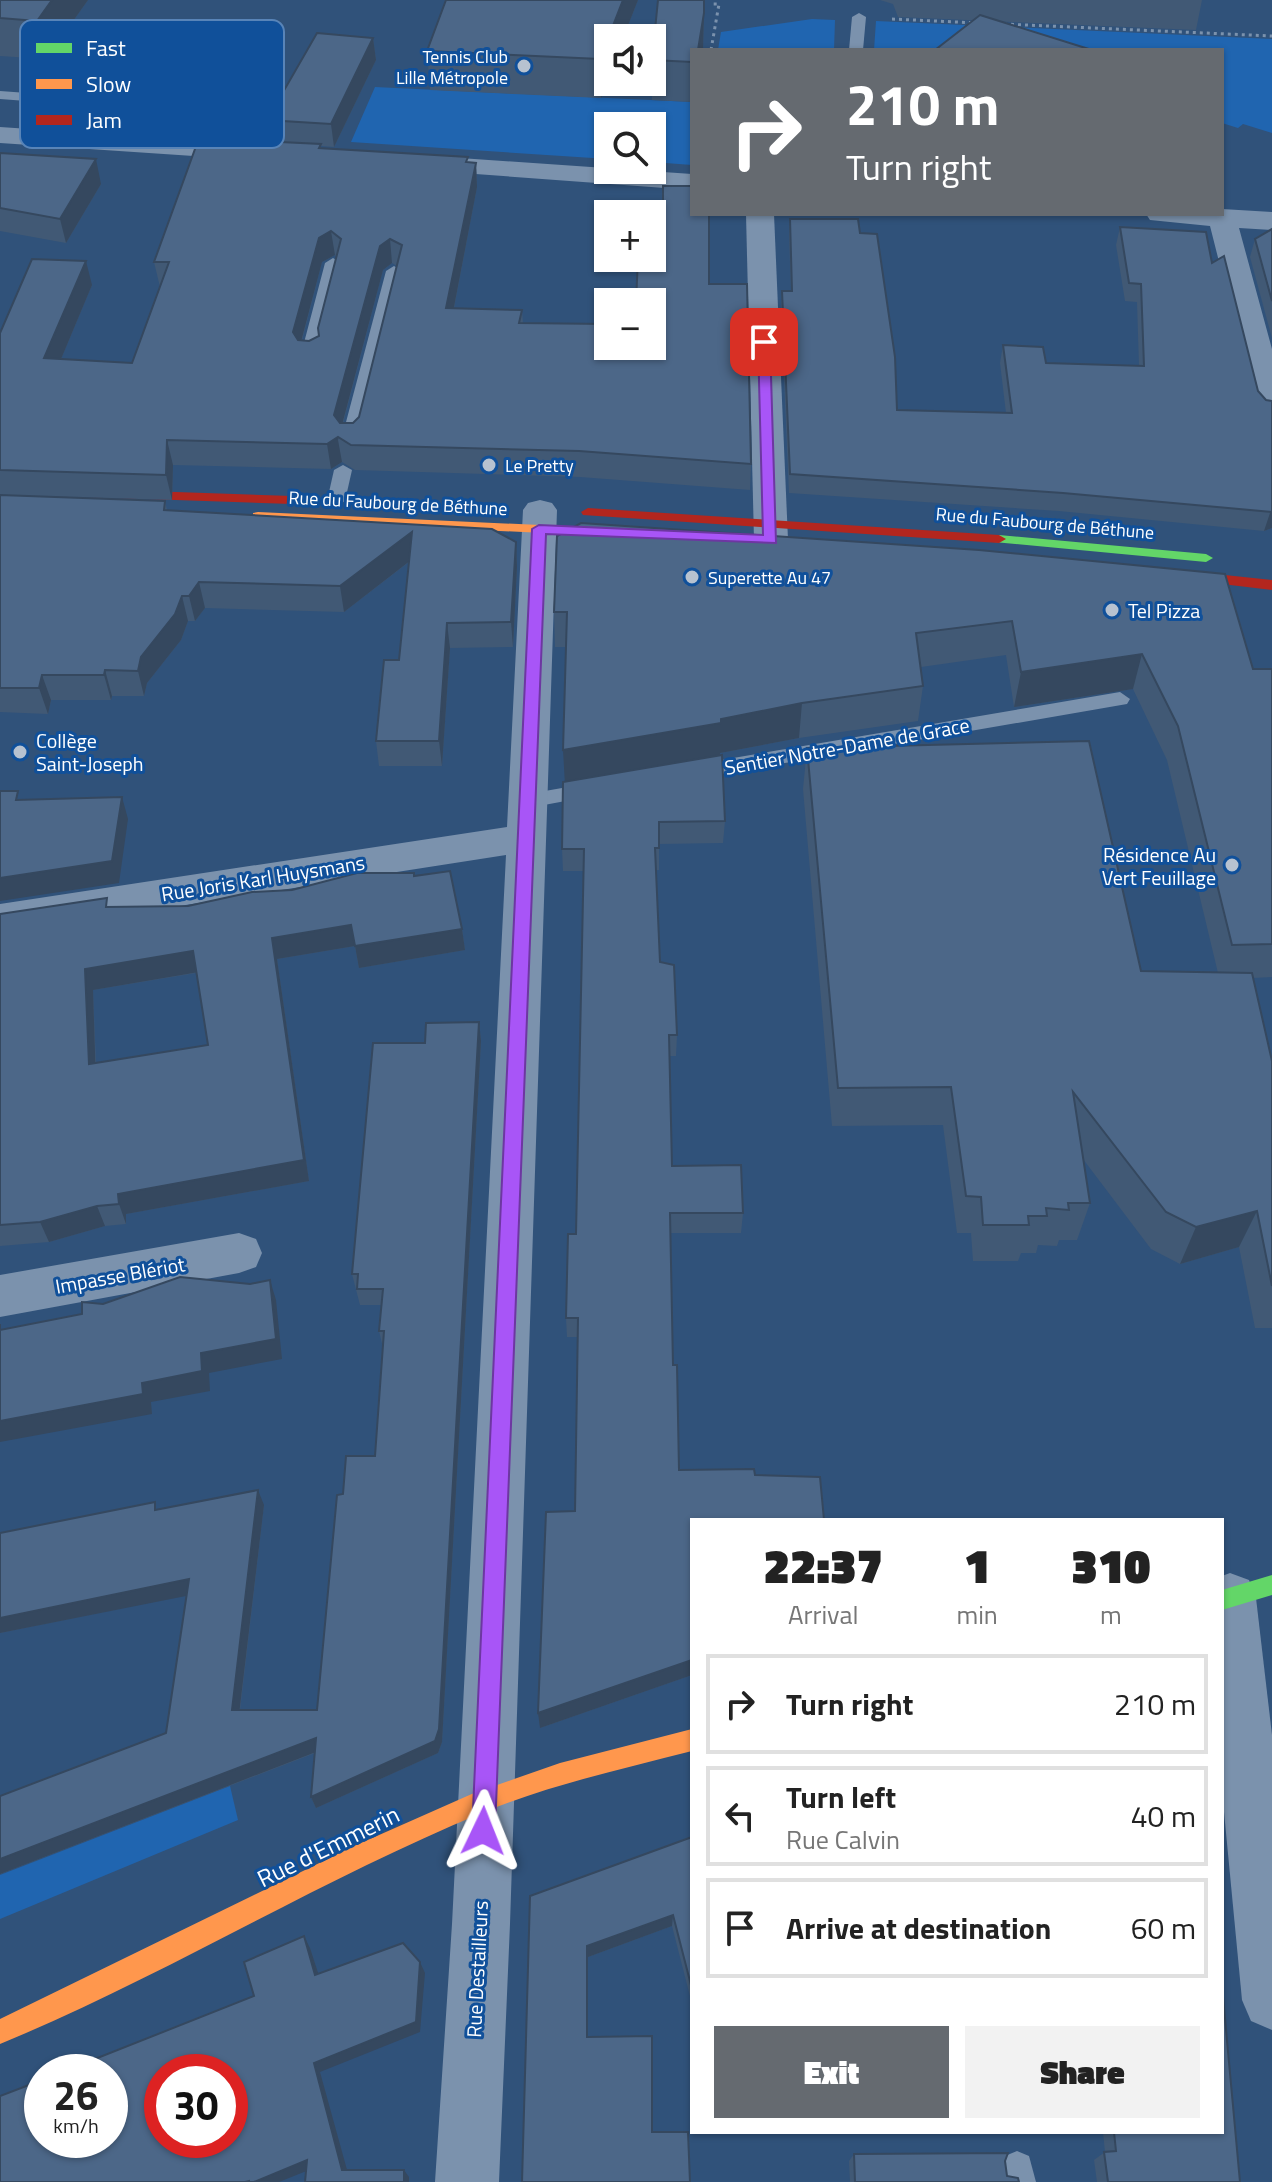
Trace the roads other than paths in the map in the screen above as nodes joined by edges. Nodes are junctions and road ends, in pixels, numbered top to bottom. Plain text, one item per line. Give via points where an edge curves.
1 (859, 17) road end
2 (856, 48) edge
3 (0, 95) edge
4 (20, 96) edge
5 (0, 135) edge
6 (20, 136) edge
7 (188, 148) edge
8 (232, 148) edge
9 (231, 151) junction
10 (277, 154) edge
11 (386, 161) edge
12 (690, 182) edge
13 (760, 216) edge
14 (1191, 216) edge
15 (1222, 218) junction
16 (1272, 221) edge
17 (333, 263) edge
18 (394, 271) edge
19 (313, 358) edge
20 (1272, 408) edge
21 (350, 441) edge
22 (343, 470) edge
23 (0, 490) edge
24 (336, 501) junction
25 (427, 505) dead end
26 (0, 507) edge
27 (544, 514) junction
28 (770, 531) junction
29 (1228, 560) dead end
30 (1125, 569) edge
31 (1155, 573) edge
32 (1272, 585) edge
33 (1120, 699) dead end
34 (672, 776) edge
35 (610, 786) edge
36 (527, 819) junction
37 (0, 919) edge
38 (239, 1253) dead end
39 (0, 1296) edge
40 (1241, 1594) edge
41 (690, 1741) edge
42 (484, 1800) junction
43 (1272, 2000) edge
44 (0, 2032) edge
45 (467, 2182) edge

1 - 2 lane
3 - 4 lane
5 - 6 street
7 - 9 street
8 - 9 lane
9 - 10 street
11 - 12 street
13 - 28 street
14 - 15 street
15 - 16 street
15 - 20 street
17 - 19 lane via 308,358
18 - 21 lane via 366,360
22 - 24 lane
23 - 24 main road, Rue du Faubourg de Béthune
24 - 25 main road, Rue du Faubourg de Béthune
26 - 27 main road, Rue du Faubourg de Béthune
27 - 28 main road, Rue du Faubourg de Béthune
27 - 28 main road, Rue du Faubourg de Béthune
27 - 36 street, Rue Destailleurs
28 - 29 main road, Rue du Faubourg de Béthune
28 - 30 main road, Rue du Faubourg de Béthune
31 - 32 main road, Rue du Faubourg de Béthune
33 - 34 lane, Sentier Notre-Dame de Grace
35 - 36 lane
36 - 37 street, Rue Joris Karl Huysmans
36 - 42 street, Rue Destailleurs
38 - 39 street, Impasse Blériot
40 - 43 street
41 - 42 main road, Rue d'Emmerin
42 - 44 main road, Rue d'Emmerin via 369,1850 88,1995
42 - 45 street, Rue Destailleurs

